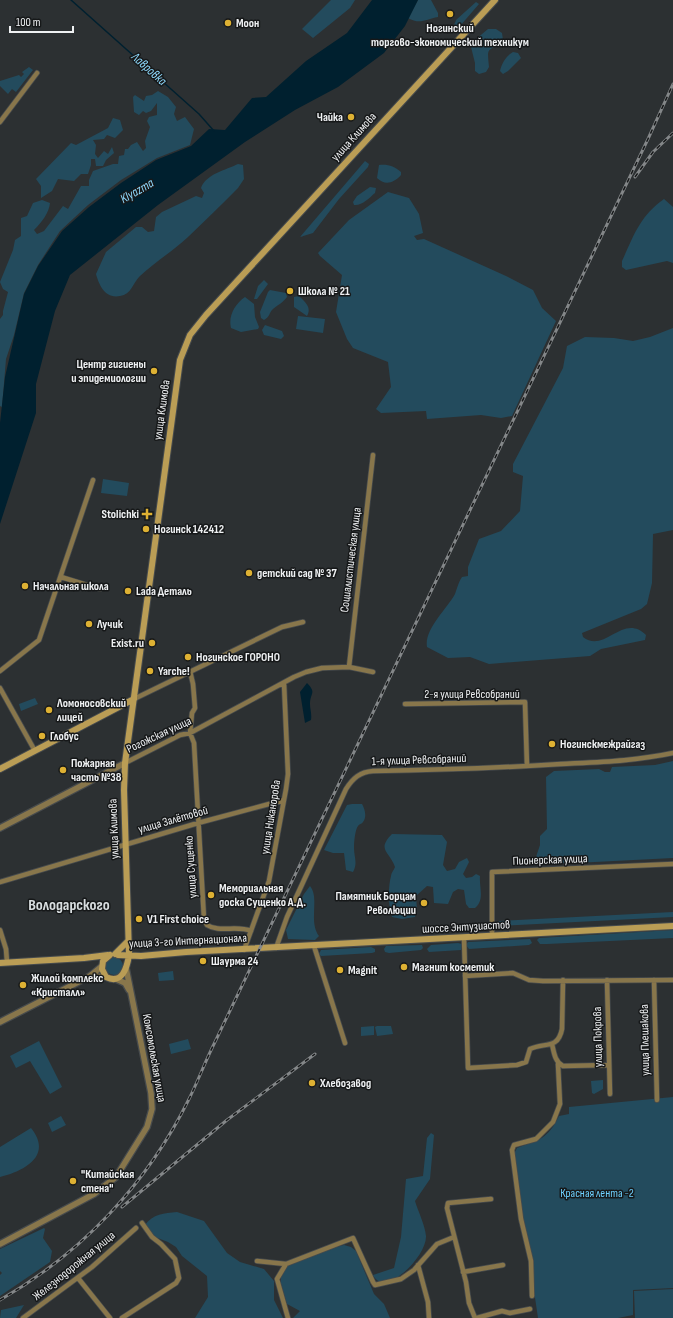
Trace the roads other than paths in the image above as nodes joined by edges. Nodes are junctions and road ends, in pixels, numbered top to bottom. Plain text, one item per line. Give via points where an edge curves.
1 (495, 0) edge
2 (37, 73) dead end
3 (0, 122) edge
4 (373, 455) dead end
5 (93, 480) dead end
6 (61, 577) junction
7 (100, 589) dead end
8 (303, 622) dead end
9 (349, 667) junction
10 (190, 671) junction
11 (0, 672) edge
12 (373, 672) dead end
13 (284, 683) junction
14 (0, 688) edge
15 (134, 699) junction
16 (405, 704) dead end
17 (190, 733) junction
18 (35, 751) junction
19 (673, 753) edge
20 (125, 763) junction
21 (527, 766) junction
22 (0, 769) edge
23 (284, 800) junction
24 (198, 823) junction
25 (0, 828) edge
26 (125, 844) junction
27 (673, 864) edge
28 (0, 882) edge
29 (673, 926) edge
30 (0, 930) edge
31 (251, 931) junction
32 (492, 936) junction
33 (464, 938) junction
34 (128, 941) junction
35 (314, 946) junction
36 (276, 948) junction
37 (260, 949) joint
38 (244, 950) junction
39 (114, 954) junction
40 (129, 955) junction
41 (141, 956) junction
42 (85, 958) junction
43 (7, 962) junction
44 (0, 963) edge
45 (126, 966) junction
46 (101, 967) junction
47 (90, 976) junction
48 (465, 976) junction
49 (106, 977) junction
50 (116, 979) junction
51 (563, 980) junction
52 (607, 980) junction
53 (654, 980) junction
54 (673, 980) edge
55 (130, 992) junction
56 (0, 1022) edge
57 (346, 1043) dead end
58 (552, 1044) junction
59 (558, 1064) junction
60 (608, 1065) junction
61 (610, 1094) dead end
62 (657, 1100) dead end
63 (491, 1199) dead end
64 (142, 1223) dead end
65 (136, 1228) dead end
66 (454, 1238) junction
67 (0, 1244) edge
68 (256, 1261) dead end
69 (286, 1264) junction
70 (418, 1265) junction
71 (503, 1265) dead end
72 (463, 1272) junction
73 (78, 1278) junction
74 (532, 1296) dead end
75 (530, 1309) dead end
76 (23, 1318) edge
77 (110, 1318) edge
78 (122, 1318) edge
79 (288, 1318) edge
80 (429, 1318) edge
81 (476, 1318) edge

1 - 15 main road, улица Климова via 190,335 178,369
2 - 3 street
4 - 9 street, Социалистическая улица
5 - 6 street
6 - 7 street
6 - 11 street via 39,640
8 - 10 street via 282,627
9 - 12 street, Рогожская улица
9 - 13 street, Рогожская улица via 322,668
10 - 15 street
10 - 17 street, улица Сущенко via 195,708
13 - 17 street, Рогожская улица
13 - 23 street, улица Никанорова via 288,774
14 - 18 street
15 - 18 main road
15 - 20 main road, улица Климова
16 - 21 street, 2-я улица Ревсобраний via 525,702
17 - 20 street, Рогожская улица via 180,735
17 - 24 street, улица Сущенко via 194,743
18 - 22 main road
19 - 21 street, 1-я улица Ревсобраний via 650,758
20 - 25 street, Рогожская улица
20 - 26 main road, улица Климова
21 - 36 street, 1-я улица Ревсобраний via 373,771 356,777 346,789 287,917
23 - 24 street, улица Залётовой
23 - 31 street, улица Никанорова via 272,868
24 - 26 street, улица Залётовой
24 - 31 street, улица Сущенко via 204,919 207,925 214,928 240,928
26 - 28 street, улица Залётовой
26 - 34 main road, улица Климова
27 - 32 street, Пионерская улица via 492,872
29 - 32 main road, шоссе Энтузиастов
30 - 43 street
31 - 38 street, улица Никанорова
32 - 33 main road, шоссе Энтузиастов
33 - 35 main road, шоссе Энтузиастов
33 - 48 street
34 - 39 main road
34 - 40 main road, улица Климова
35 - 36 main road, шоссе Энтузиастов
35 - 57 street
36 - 37 main road, шоссе Энтузиастов
37 - 38 main road, улица 3-го Интернационала
38 - 41 main road, улица 3-го Интернационала
39 - 40 main road, улица 3-го Интернационала
39 - 42 main road, улица 3-го Интернационала
39 - 45 main road via 124,959
39 - 46 main road via 104,959
40 - 41 main road, улица 3-го Интернационала
40 - 45 main road, улица Климова
41 - 45 main road via 133,958
42 - 43 main road, улица 3-го Интернационала
42 - 46 main road, улица 3-го Интернационала
43 - 44 main road, улица 3-го Интернационала
45 - 50 main road via 122,976
45 - 55 street, Комсомольская улица
46 - 47 street
46 - 49 main road
47 - 49 street
47 - 56 street
48 - 51 street via 513,973 529,980
48 - 58 street via 468,1068 517,1065 526,1062 530,1049
49 - 50 main road
50 - 55 street via 125,983
51 - 52 street
51 - 58 street via 561,1036
52 - 53 street
52 - 60 street, улица Покрова
53 - 54 street
53 - 62 street, улица Плешакова
55 - 67 street, Комсомольская улица via 152,1102 151,1117 144,1134 118,1174 101,1189
58 - 59 street
59 - 60 street via 570,1067
59 - 74 street via 560,1104 553,1122 536,1139 514,1145 512,1150 521,1219 531,1261
60 - 61 street, улица Покрова
63 - 66 street via 448,1203
64 - 78 street via 152,1237 175,1259 179,1278 176,1283
65 - 73 street, Железнодорожная улица
66 - 70 street via 437,1244
66 - 72 street
68 - 69 street
69 - 70 street via 352,1238 375,1285 401,1279
69 - 79 street via 277,1279
70 - 80 street via 428,1302
71 - 72 street
72 - 81 street via 469,1303
73 - 76 street, Железнодорожная улица
73 - 77 street
75 - 81 street via 510,1313 502,1311

